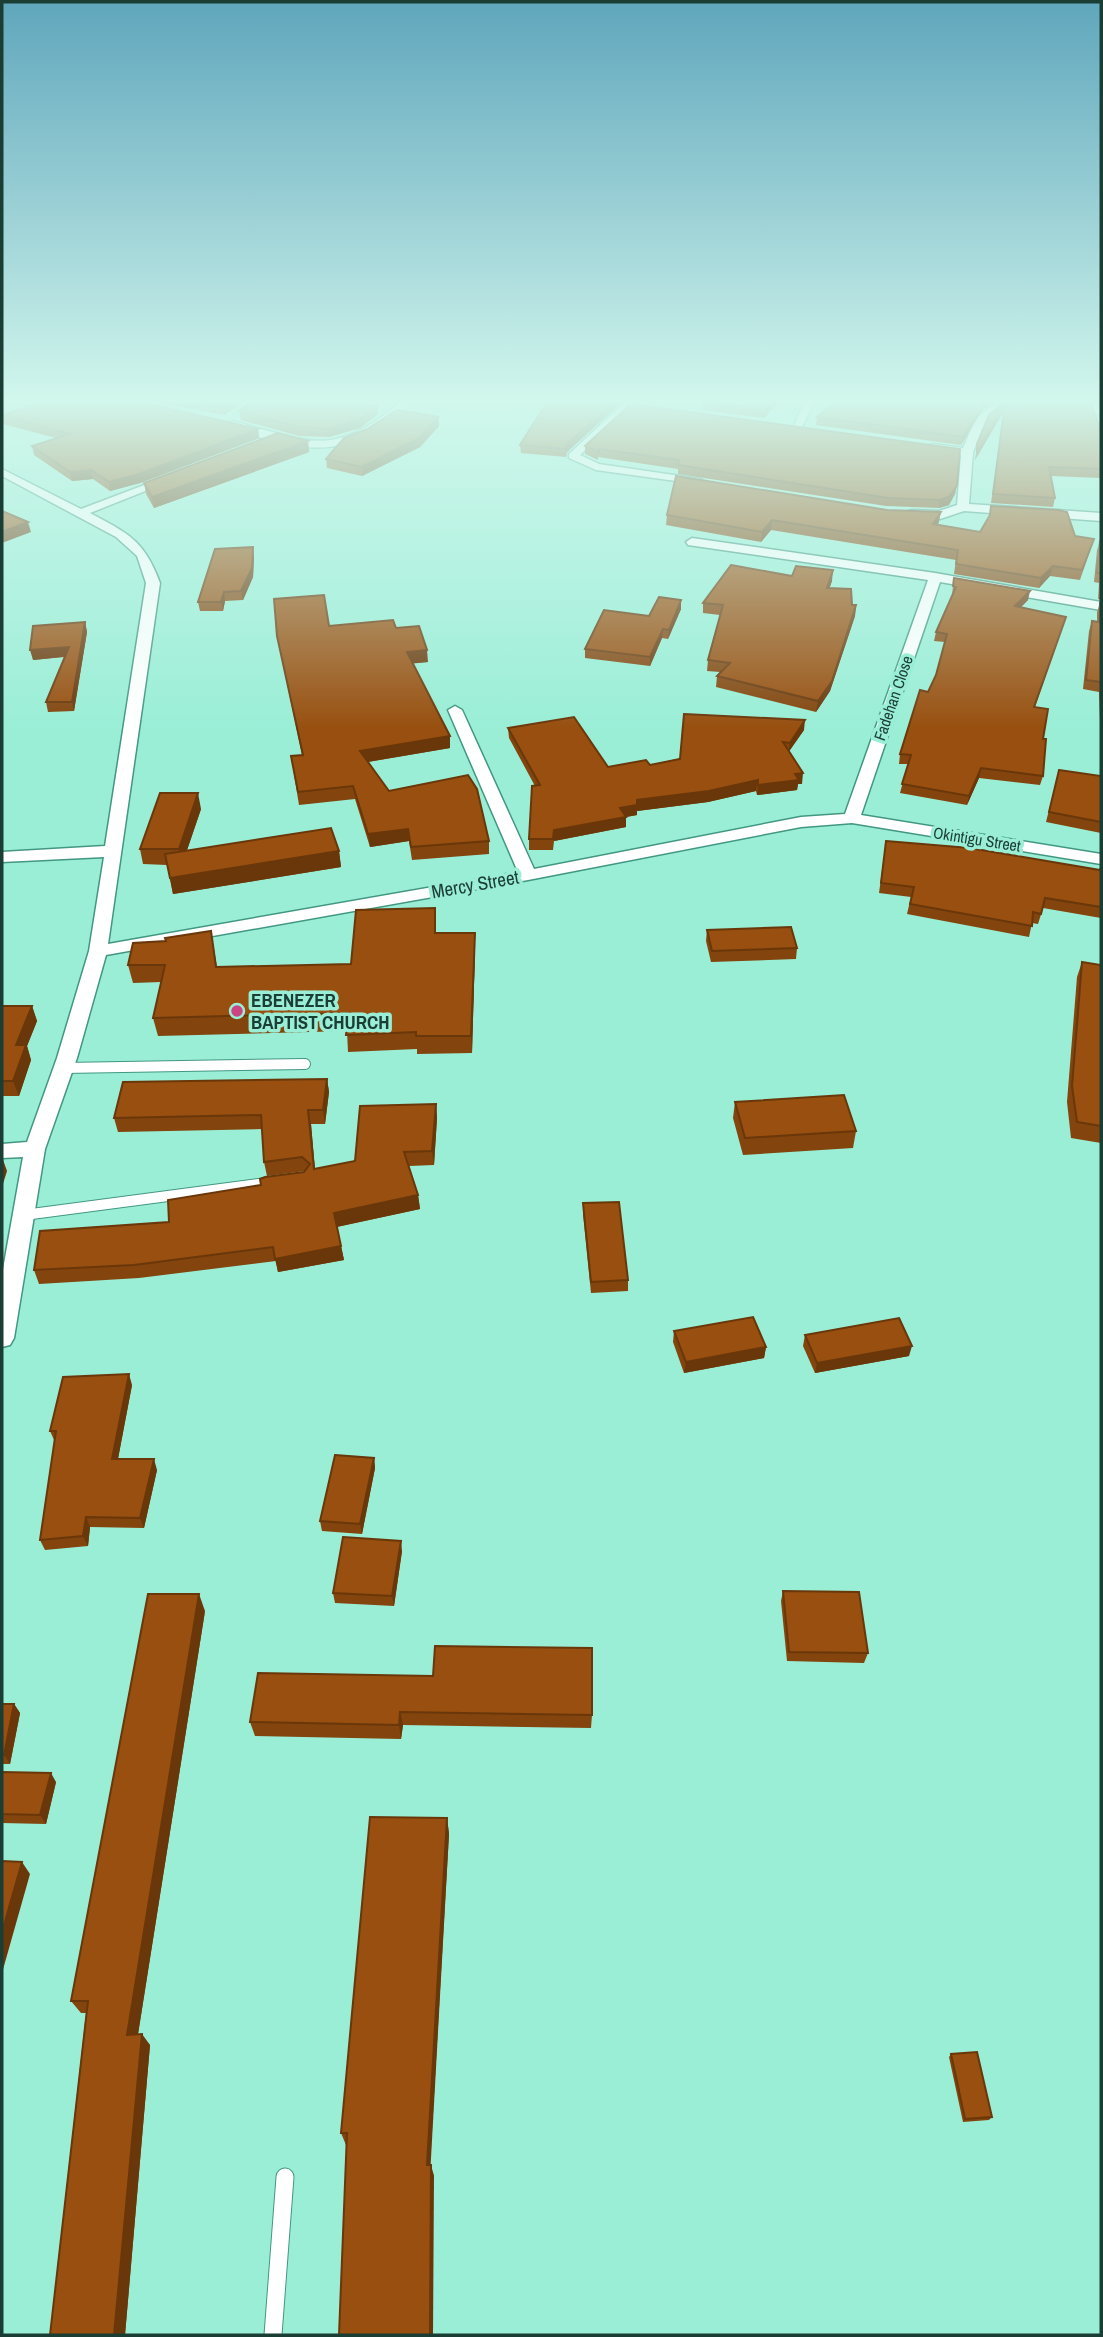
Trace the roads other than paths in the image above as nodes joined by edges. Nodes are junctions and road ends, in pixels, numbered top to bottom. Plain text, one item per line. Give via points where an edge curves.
1 (952, 511) edge
2 (1020, 511) edge
3 (83, 512) edge
4 (898, 513) edge
5 (1101, 517) edge
6 (692, 542) dead end
7 (935, 577) junction
8 (1101, 606) edge
9 (455, 710) dead end
10 (852, 818) junction
11 (114, 851) junction
12 (2, 858) edge
13 (1101, 859) edge
14 (528, 875) junction
15 (98, 951) junction
16 (305, 1065) dead end
17 (64, 1068) junction
18 (35, 1149) junction
19 (2, 1151) edge
20 (292, 1180) edge
21 (23, 1215) junction
22 (2, 1338) edge
23 (285, 2177) dead end
24 (273, 2335) edge

1 - 4 street via 940,515
2 - 5 street
3 - 11 street via 120,534 143,555 153,583
6 - 7 street
7 - 8 street
7 - 10 street, Fadehan Close
9 - 14 street
10 - 13 street, Okintigu Street
10 - 14 street, Mercy Street via 741,832
11 - 12 street
11 - 15 street
14 - 15 street, Mercy Street
15 - 17 street
16 - 17 lane
17 - 18 street
18 - 19 street
18 - 21 street
20 - 21 lane
21 - 22 street
23 - 24 lane

